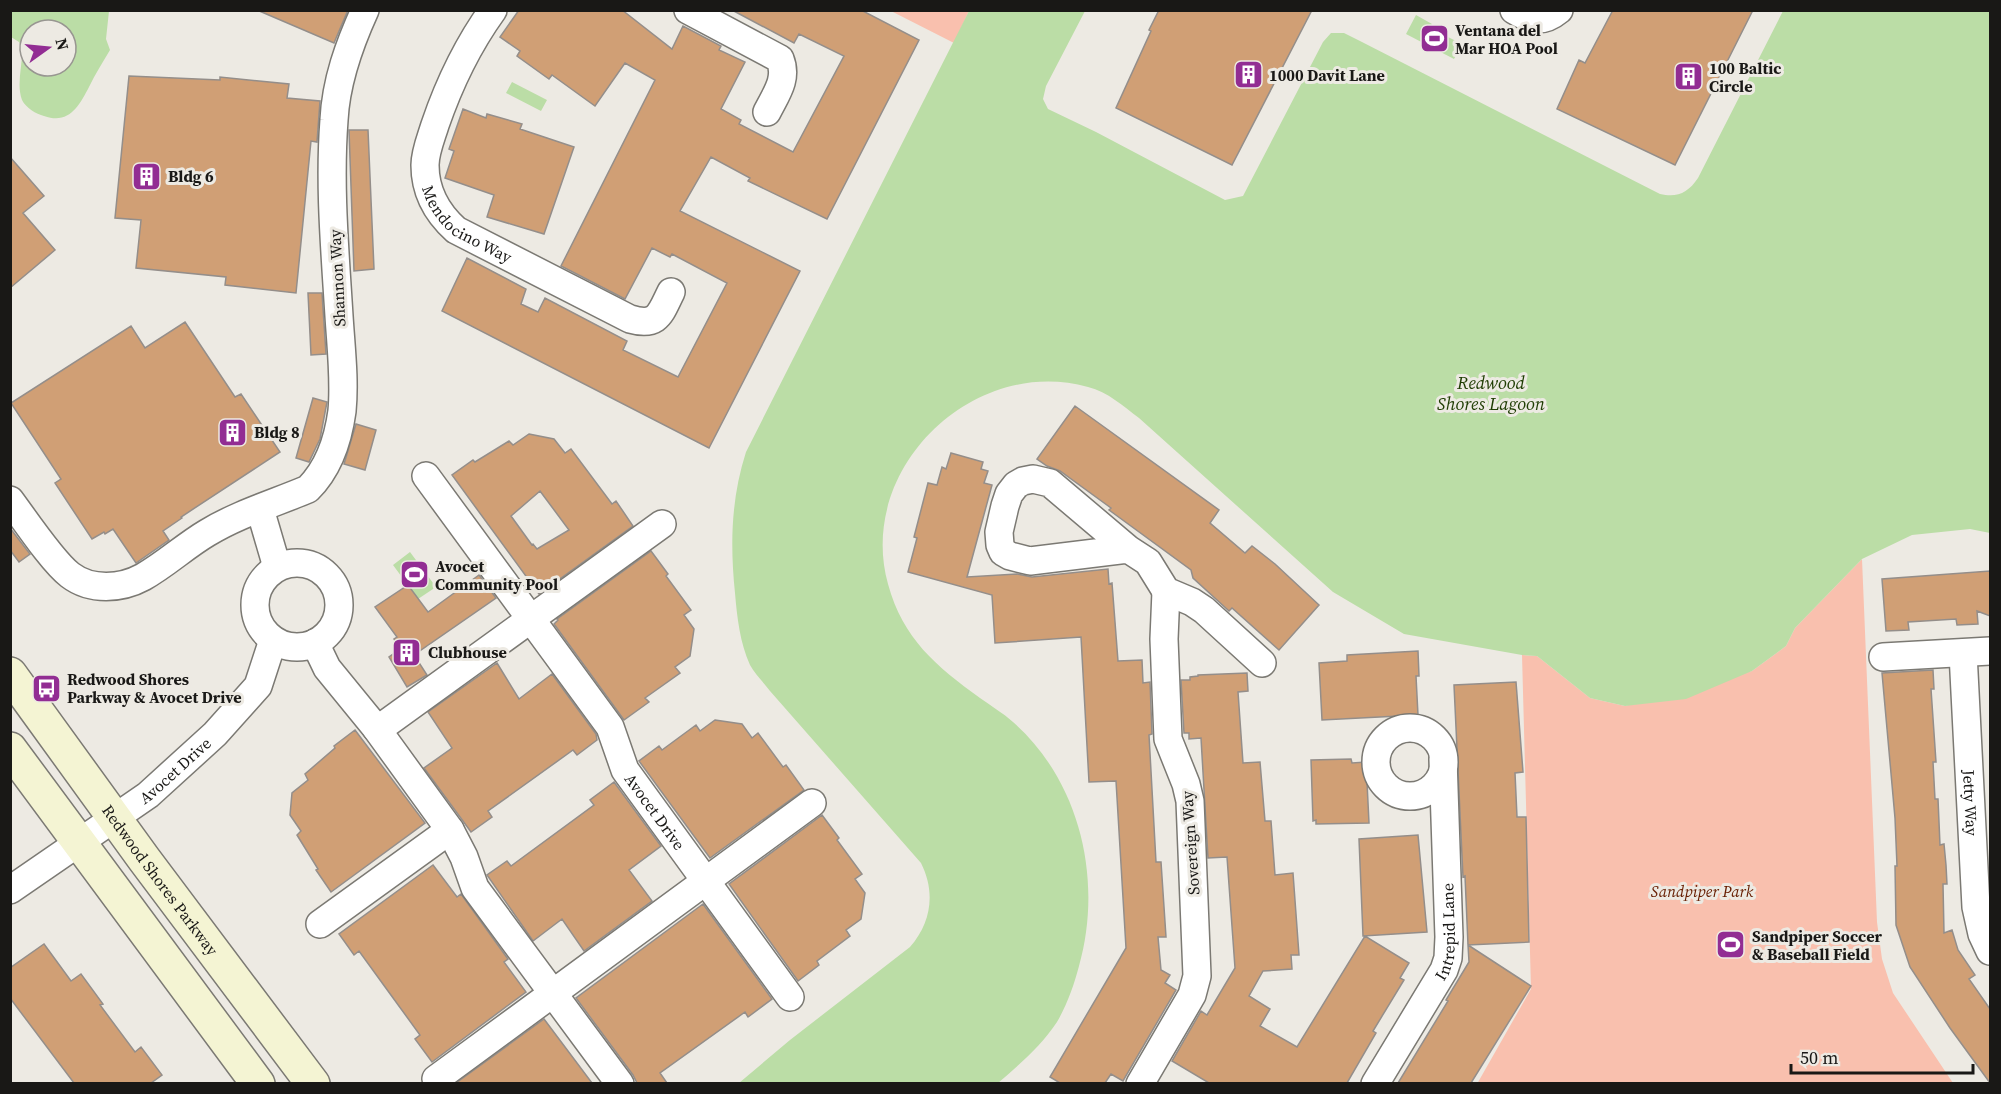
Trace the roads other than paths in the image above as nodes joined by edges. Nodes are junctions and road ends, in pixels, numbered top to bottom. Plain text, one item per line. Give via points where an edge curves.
1 (365, 10) edge
2 (493, 10) edge
3 (688, 10) edge
4 (1514, 10) edge
5 (1553, 14) edge
6 (766, 112) dead end
7 (671, 292) dead end
8 (426, 476) dead end
9 (10, 500) edge
10 (260, 509) junction
11 (662, 524) dead end
12 (1128, 549) dead end
13 (277, 567) junction
14 (1166, 591) junction
15 (531, 619) junction
16 (273, 640) junction
17 (315, 643) junction
18 (1990, 651) edge
19 (1963, 653) junction
20 (1883, 657) dead end
21 (1262, 663) dead end
22 (10, 674) edge
23 (376, 728) junction
24 (10, 749) edge
25 (1443, 759) dead end
26 (812, 803) dead end
27 (114, 819) junction
28 (450, 830) junction
29 (81, 843) junction
30 (705, 882) junction
31 (10, 890) edge
32 (320, 924) dead end
33 (1990, 951) edge
34 (554, 993) junction
35 (790, 997) dead end
36 (436, 1079) dead end
37 (258, 1083) edge
38 (313, 1083) edge
39 (620, 1083) edge
40 (1140, 1083) edge
41 (1376, 1083) edge

1 - 10 street, Shannon Way via 346,55 334,117 332,193 344,386 338,433 328,465 308,489
2 - 7 street, Mendocino Way via 452,79 426,153 426,177 436,207 456,230 630,320 654,320
3 - 6 street via 780,59 783,78
4 - 5 street via 1534,20
8 - 15 street, Avocet Drive
9 - 10 street via 71,576 107,587 128,584 144,576 208,532
10 - 13 street
11 - 15 street
12 - 14 street via 1153,568
13 - 16 street via 265,576 254,602 262,630
13 - 17 street via 302,562 315,566 334,585 339,611 326,636
14 - 21 street via 1204,610
14 - 40 street, Sovereign Way via 1168,739 1190,801 1197,976 1192,995
15 - 23 street
15 - 30 street, Avocet Drive via 610,728 625,770
16 - 17 street via 286,646
16 - 27 street, Avocet Drive via 258,686 215,734 148,795
17 - 23 street via 327,668
18 - 19 street
19 - 20 street
19 - 33 street, Jetty Way via 1974,889 1979,923
22 - 27 main road, Redwood Shores Parkway
23 - 28 street
24 - 29 main road
25 - 41 street, Intrepid Lane via 1447,963
26 - 30 street
27 - 29 street, Avocet Drive
27 - 38 main road, Redwood Shores Parkway
28 - 32 street
28 - 34 street via 476,888
29 - 31 street, Avocet Drive
29 - 37 main road
30 - 34 street
30 - 35 street, Avocet Drive
34 - 36 street
34 - 39 street

